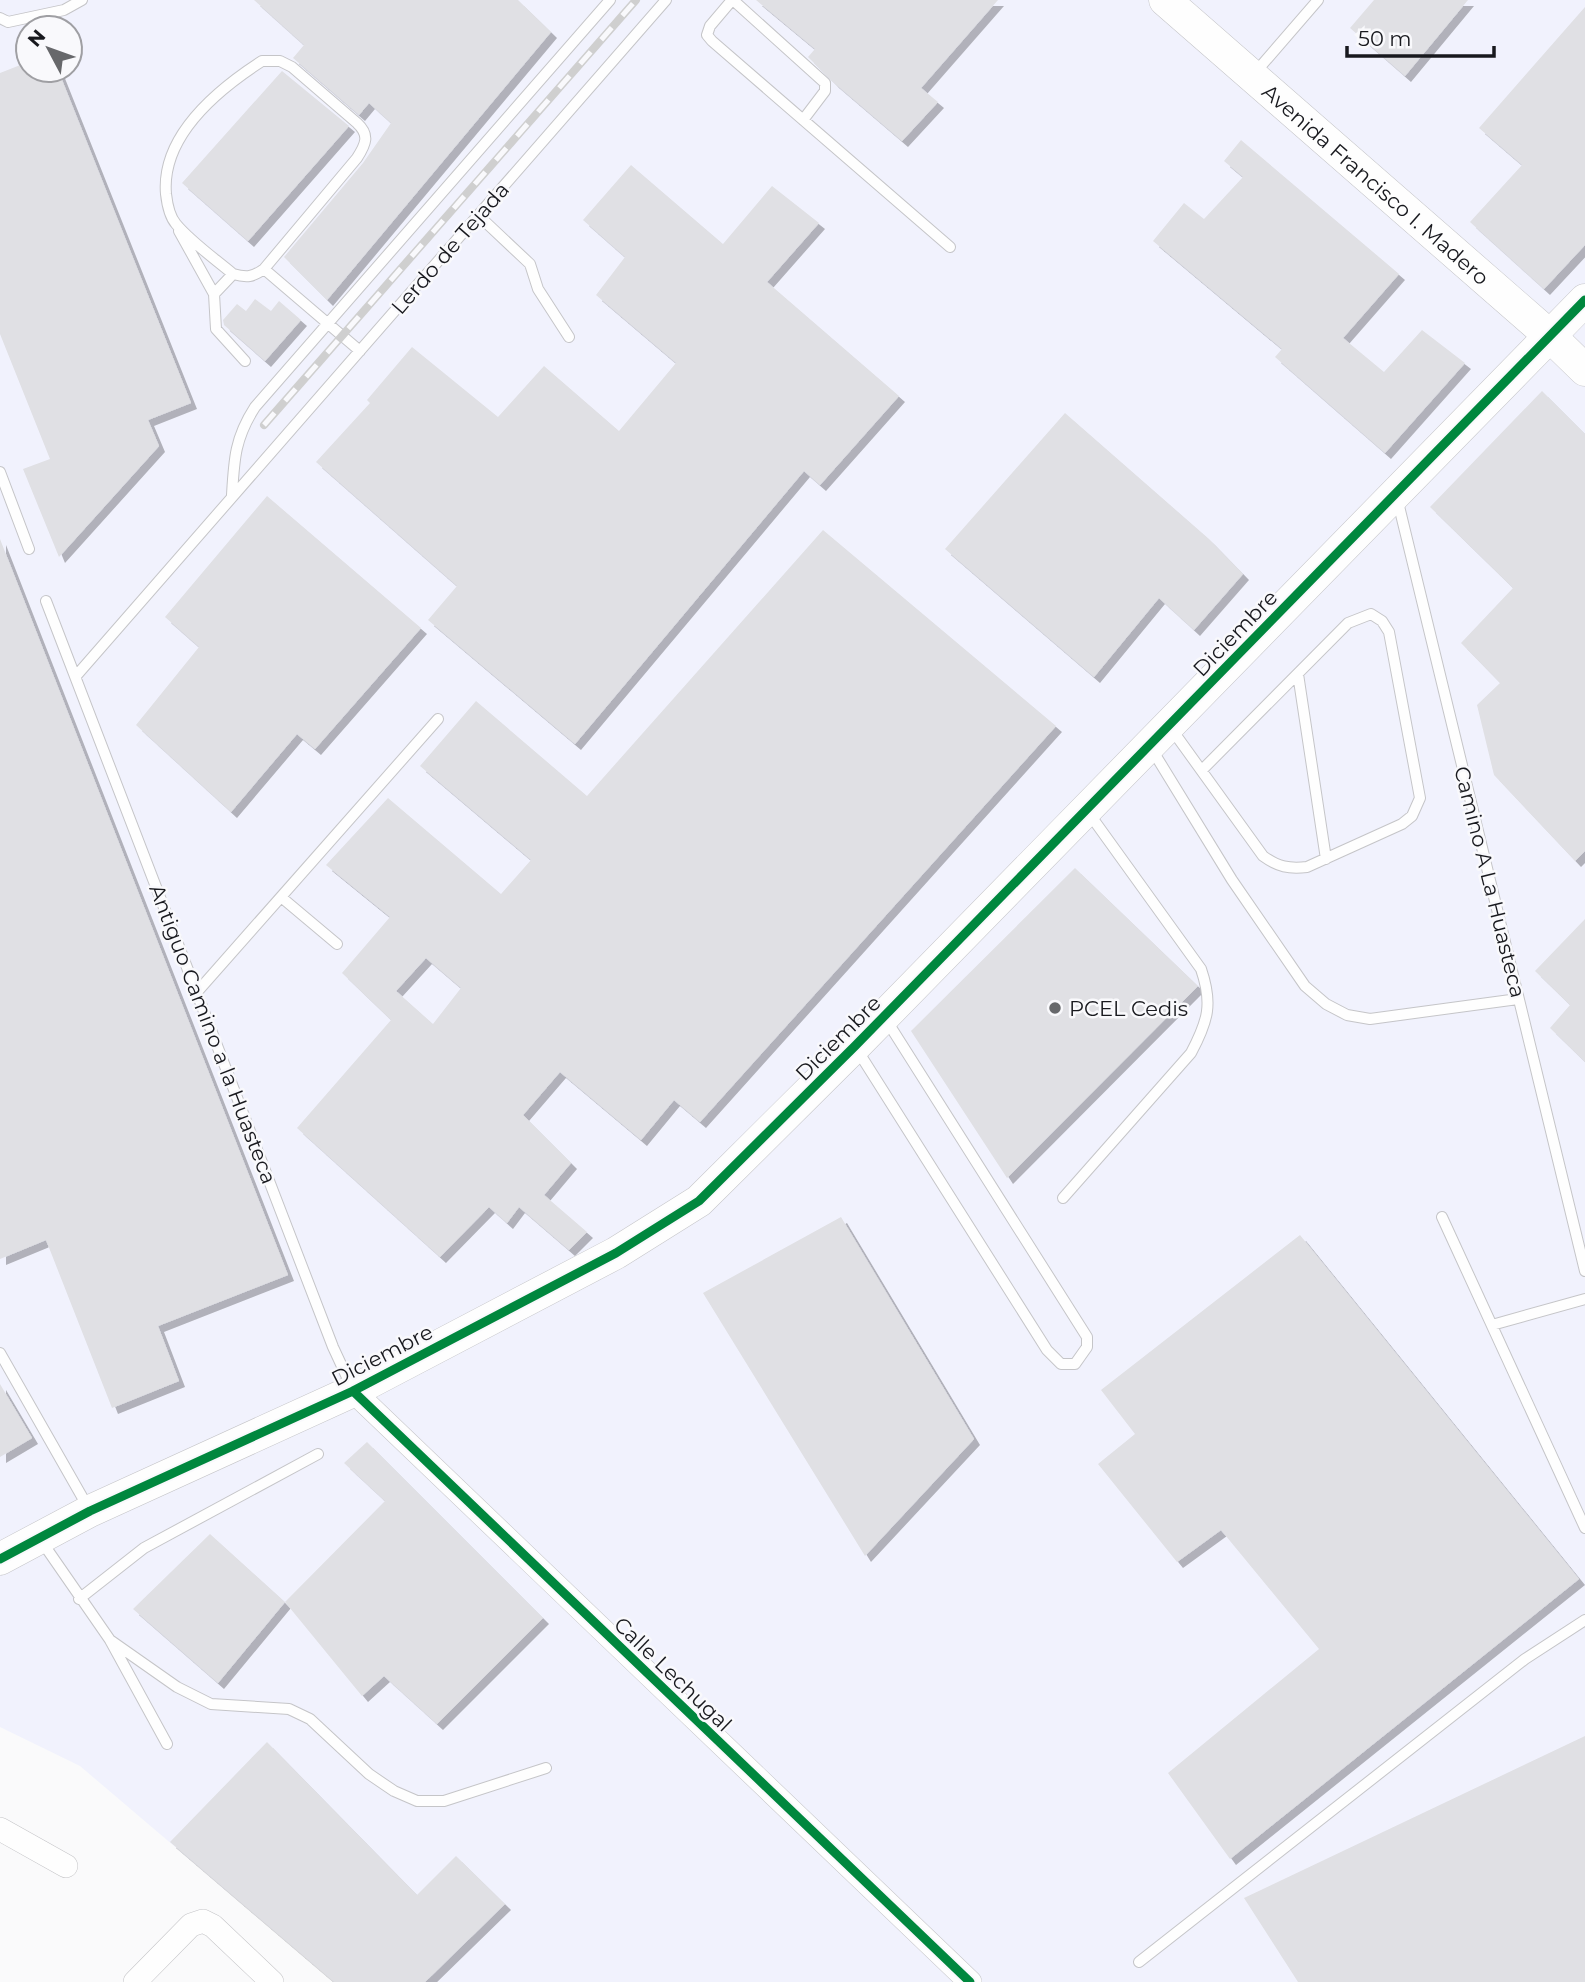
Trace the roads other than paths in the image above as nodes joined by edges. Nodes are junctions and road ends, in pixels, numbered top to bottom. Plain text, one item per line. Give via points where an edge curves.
1 (82, 0) edge
2 (610, 0) edge
3 (666, 0) edge
4 (732, 0) edge
5 (1166, 0) edge
6 (1318, 0) edge
7 (49, 5) edge
8 (0, 18) edge
9 (1253, 76) junction
10 (803, 120) junction
11 (478, 215) junction
12 (174, 223) junction
13 (950, 247) dead end
14 (264, 269) junction
15 (233, 274) junction
16 (214, 294) junction
17 (1585, 300) edge
18 (329, 324) junction
19 (1550, 335) junction
20 (569, 337) dead end
21 (360, 351) junction
22 (246, 361) dead end
23 (1585, 370) edge
24 (1, 476) edge
25 (1396, 492) junction
26 (232, 495) junction
27 (29, 549) dead end
28 (46, 601) dead end
29 (1298, 674) junction
30 (76, 676) junction
31 (438, 719) dead end
32 (1159, 735) junction
33 (1202, 769) junction
34 (1086, 810) junction
35 (1326, 859) junction
36 (281, 897) junction
37 (337, 944) dead end
38 (197, 992) junction
39 (1518, 999) junction
40 (884, 1016) junction
41 (855, 1046) junction
42 (1063, 1198) dead end
43 (1442, 1217) dead end
44 (1585, 1271) edge
45 (1585, 1299) edge
46 (1492, 1325) junction
47 (0, 1353) edge
48 (353, 1391) junction
49 (318, 1454) dead end
50 (90, 1511) junction
51 (1585, 1528) edge
52 (39, 1537) junction
53 (0, 1559) edge
54 (79, 1599) junction
55 (1585, 1620) edge
56 (110, 1640) junction
57 (167, 1744) dead end
58 (546, 1768) dead end
59 (0, 1829) edge
60 (66, 1866) dead end
61 (1139, 1962) dead end
62 (135, 1982) edge
63 (272, 1982) edge
64 (970, 1982) edge

1 - 7 lane via 64,10
2 - 18 lane, Lerdo de Tejada
3 - 11 lane, Lerdo de Tejada
4 - 10 lane via 825,83 825,91
4 - 10 lane via 707,35
5 - 9 street, Avenida Francisco I. Madero
6 - 9 lane
7 - 8 lane via 8,22
9 - 19 street, Avenida Francisco I. Madero
10 - 13 lane
11 - 20 lane via 530,264 538,289
11 - 21 lane, Lerdo de Tejada
12 - 14 lane via 165,179 171,150 204,108 246,71 262,61 280,61 292,67 365,130 367,138 357,158
12 - 15 lane
12 - 16 lane
14 - 15 lane via 253,277
14 - 18 lane
15 - 16 lane
16 - 22 lane via 216,328
17 - 19 street, Diciembre
18 - 21 lane
18 - 26 lane, Lerdo de Tejada via 240,430
19 - 23 street, Avenida Francisco I. Madero
19 - 25 street, Diciembre
21 - 26 lane, Lerdo de Tejada
24 - 27 lane
25 - 32 street, Diciembre
25 - 39 lane, Camino A La Huasteca
26 - 30 lane, Lerdo de Tejada
28 - 30 lane, Antiguo Camino a la Huasteca
29 - 33 lane
29 - 35 lane
29 - 35 lane via 1348,622 1371,614 1382,621 1389,632 1420,798 1412,816 1402,824
30 - 38 lane, Antiguo Camino a la Huasteca
31 - 36 lane
32 - 33 lane
32 - 34 street, Diciembre
32 - 39 lane via 1232,880 1297,976 1326,1004 1347,1015 1370,1019
33 - 35 lane via 1263,856 1274,864 1290,869
34 - 40 street, Diciembre
34 - 42 lane via 1201,969 1209,993 1205,1027 1191,1053
36 - 37 lane
36 - 38 lane
38 - 48 lane, Antiguo Camino a la Huasteca
39 - 44 lane, Camino A La Huasteca
40 - 41 street, Diciembre
40 - 41 lane via 1087,1337 1087,1346 1074,1364 1061,1364 1047,1350
41 - 48 street, Diciembre via 698,1201 616,1253
43 - 46 lane
45 - 46 lane
46 - 51 lane
47 - 50 lane
48 - 50 street, Diciembre
48 - 64 street, Calle Lechugal
49 - 54 lane via 144,1548
50 - 52 street, Diciembre
52 - 53 street, Diciembre
52 - 54 lane
54 - 56 lane
55 - 61 lane via 1525,1659
56 - 57 lane
56 - 58 lane via 177,1687 211,1704 289,1709 310,1719 369,1774 417,1801 444,1801
59 - 60 street
62 - 63 street via 191,1924 203,1921 214,1926

